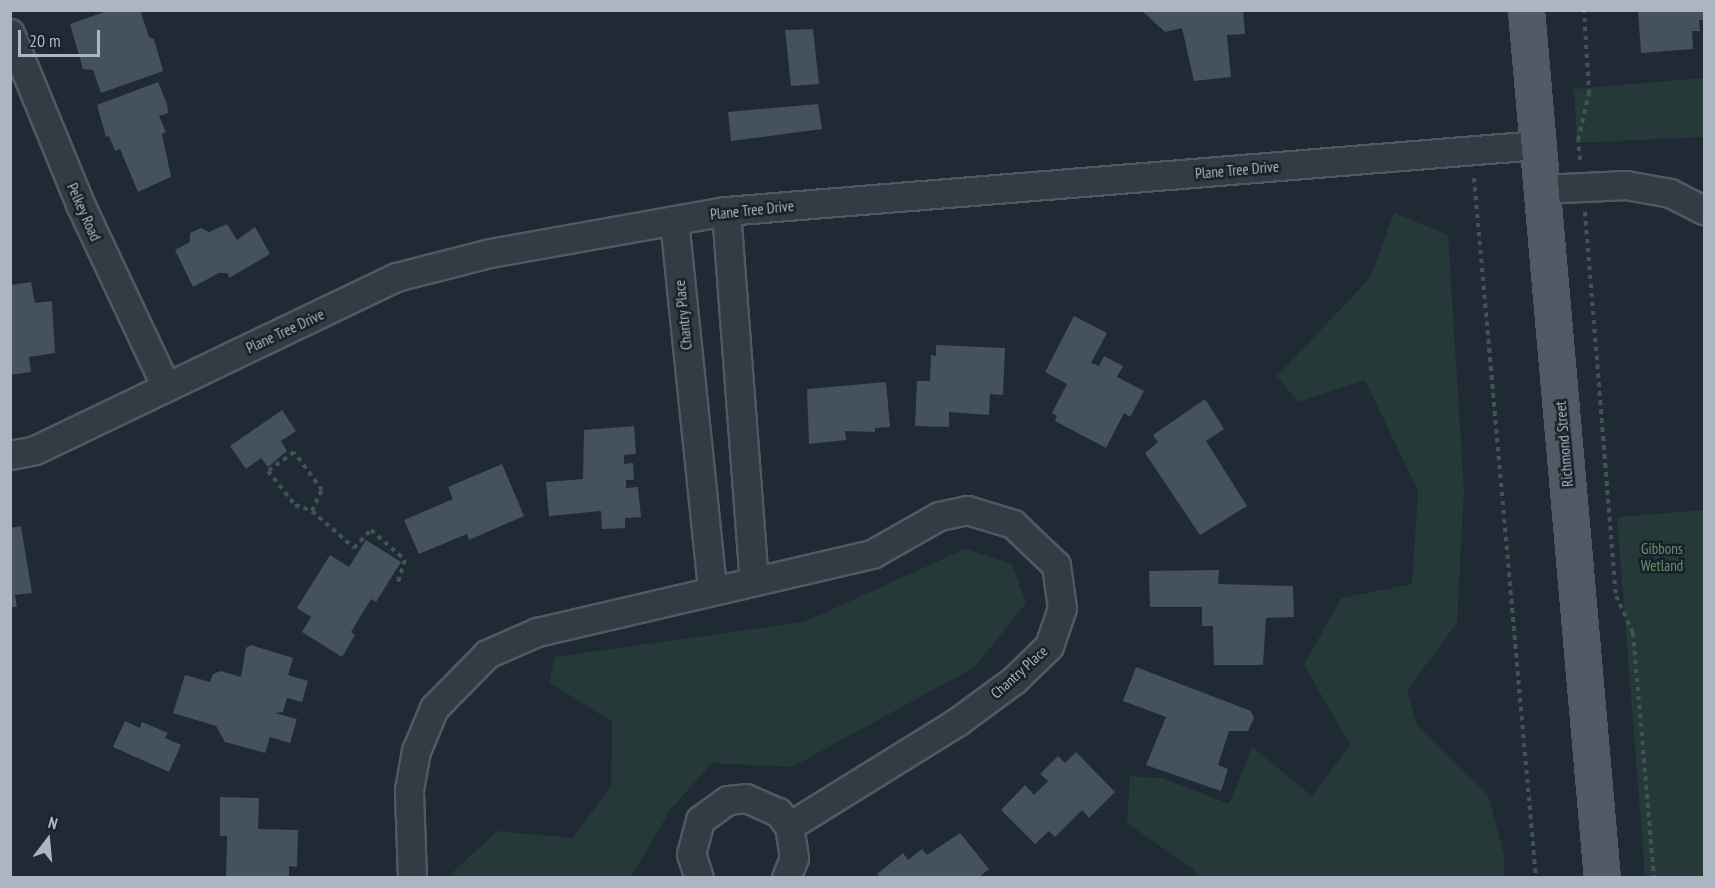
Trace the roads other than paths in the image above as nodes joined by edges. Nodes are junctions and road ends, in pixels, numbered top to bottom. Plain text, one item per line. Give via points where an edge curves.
1 (1526, 10) edge
2 (10, 33) edge
3 (1538, 145) junction
4 (1542, 189) junction
5 (1704, 210) edge
6 (726, 211) junction
7 (674, 220) junction
8 (166, 387) junction
9 (10, 454) edge
10 (754, 580) junction
11 (712, 589) junction
12 (789, 826) junction
13 (412, 878) edge
14 (699, 878) edge
15 (786, 878) edge
16 (1602, 878) edge

1 - 3 main road, Richmond Street
2 - 8 street, Pelkey Road via 80,204
3 - 4 main road, Richmond Street
3 - 6 street, Plane Tree Drive
4 - 5 street via 1626,185 1670,193
4 - 16 main road, Richmond Street
6 - 7 street, Plane Tree Drive
6 - 10 street
7 - 8 street, Plane Tree Drive via 490,253 396,277
7 - 11 street, Chantry Place
8 - 9 street, Plane Tree Drive via 35,450
10 - 11 street, Chantry Place
10 - 12 street, Chantry Place via 872,554 939,516 967,510 1013,524 1056,565 1061,588 1062,608 1049,646 1014,680 957,722
11 - 13 street, Chantry Place via 537,632 487,654 458,681 434,708 416,751 409,790
12 - 14 street via 770,807 746,798 728,800 712,808 692,836 691,854
12 - 15 street via 794,858

